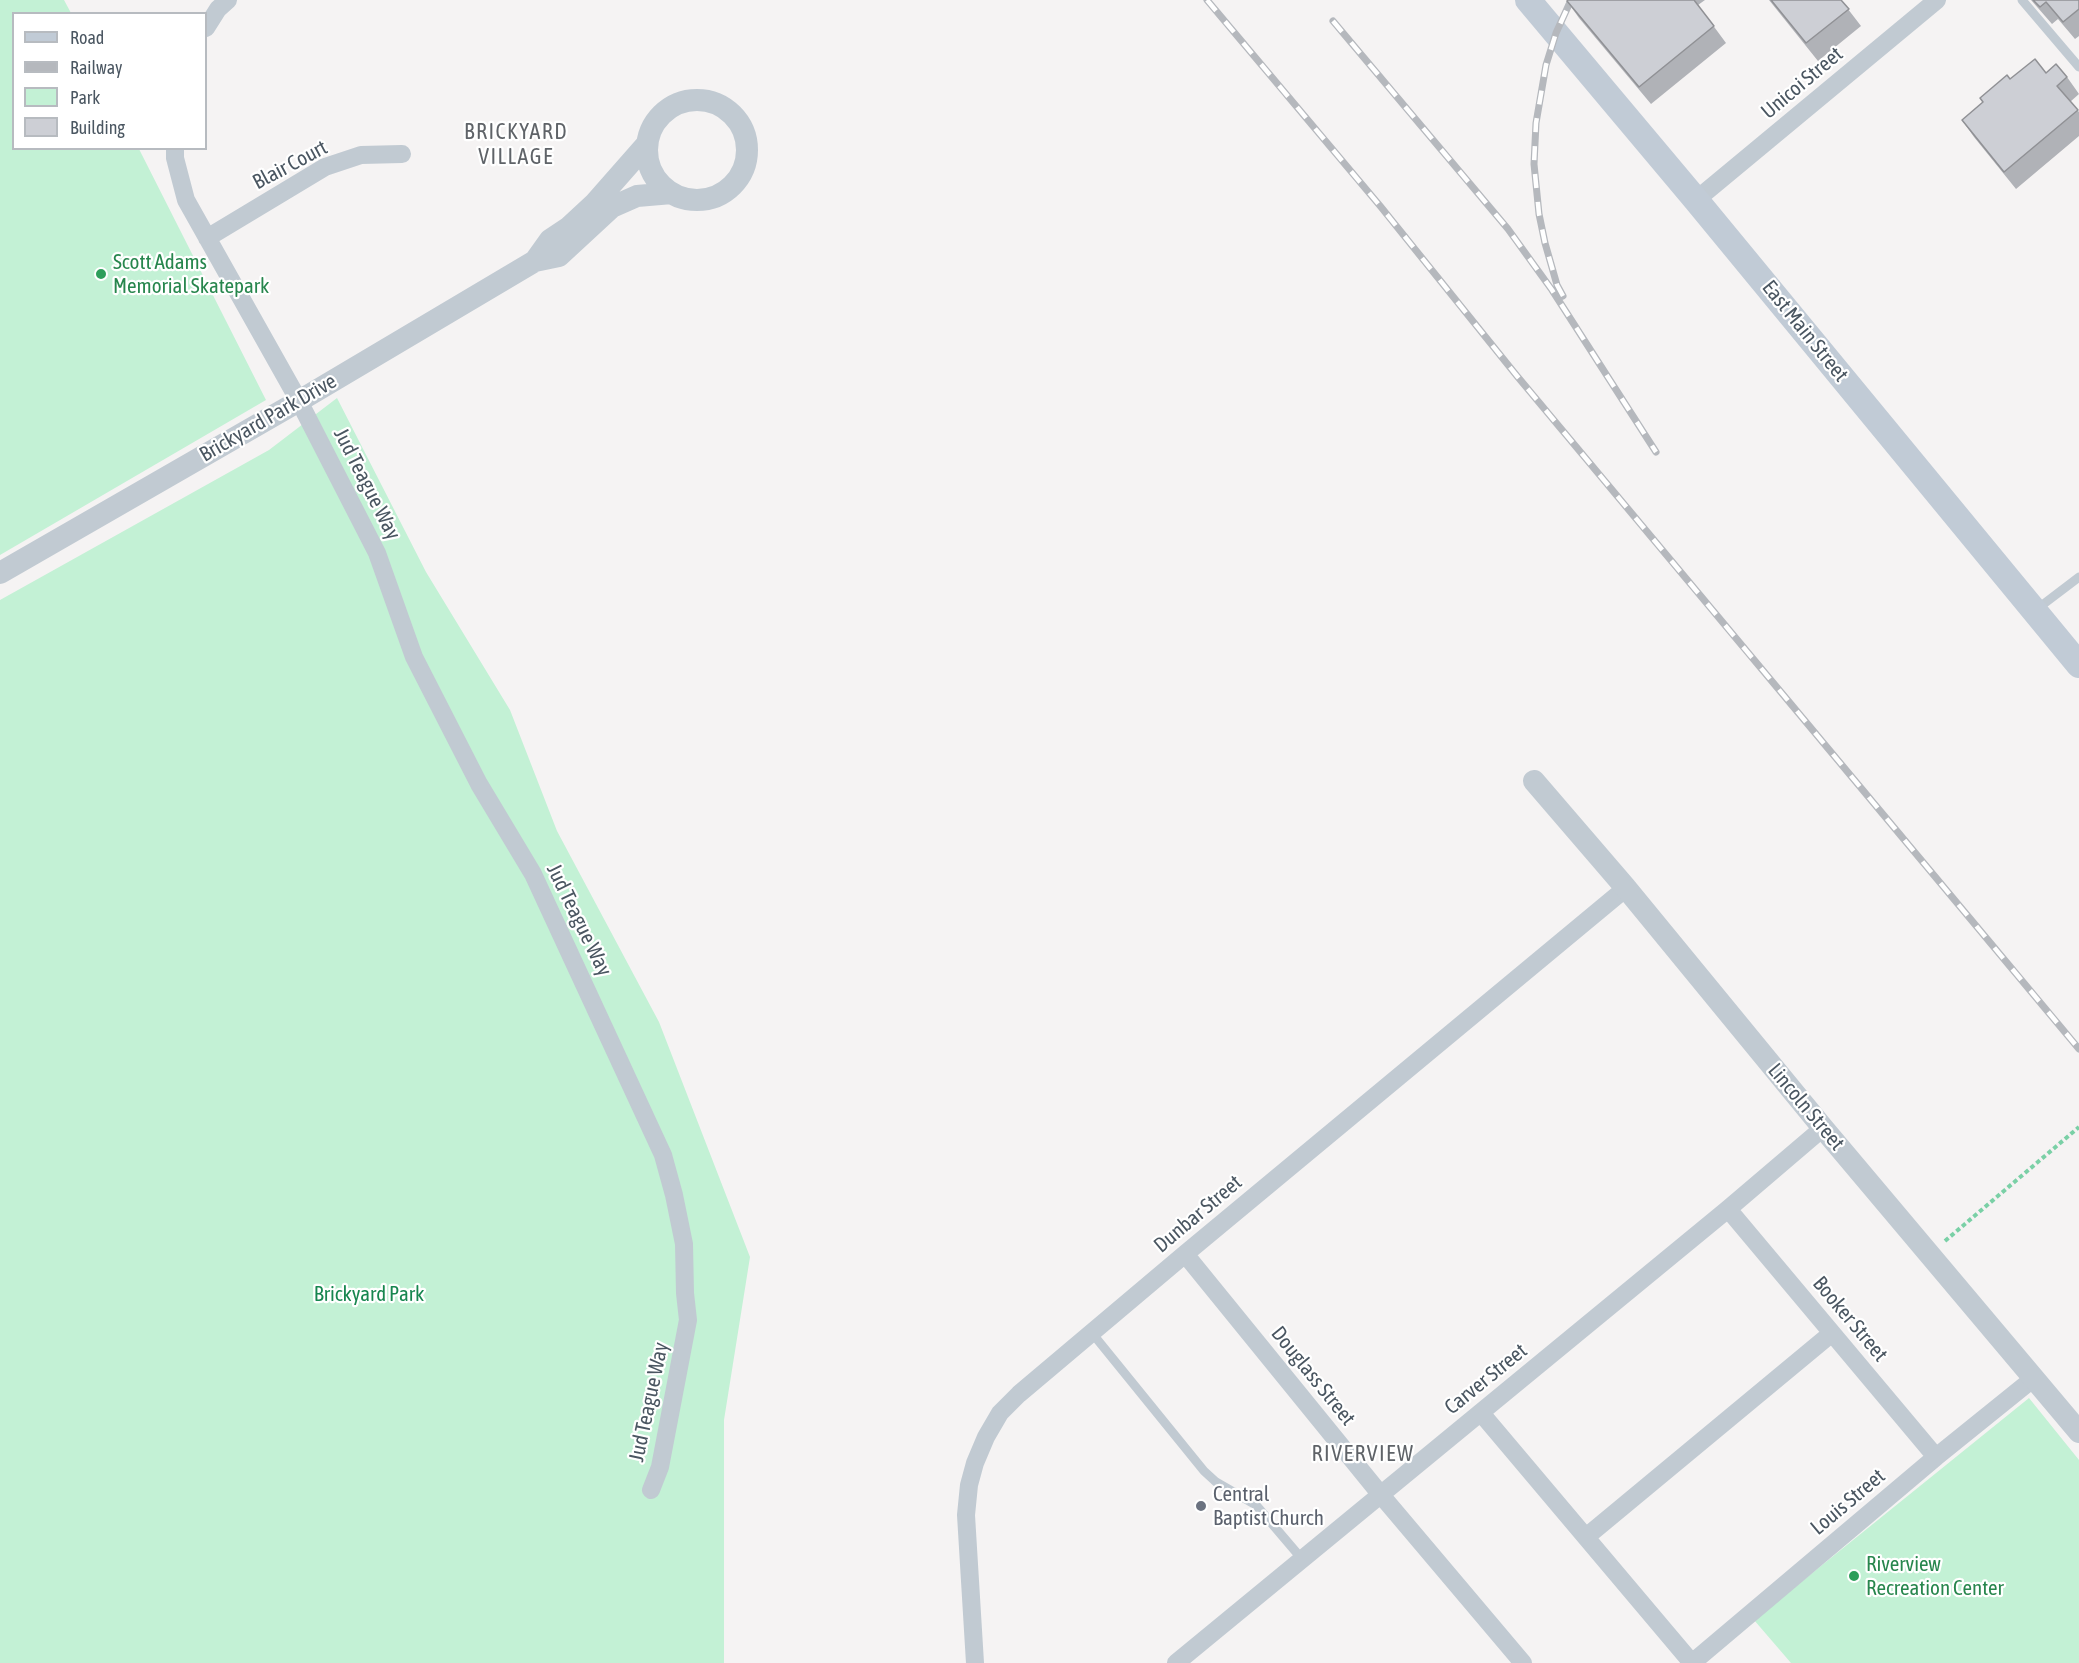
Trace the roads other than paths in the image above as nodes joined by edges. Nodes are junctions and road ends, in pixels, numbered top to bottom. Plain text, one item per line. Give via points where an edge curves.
1 (228, 0) edge
2 (1528, 0) edge
3 (1937, 0) edge
4 (2022, 0) edge
5 (207, 26) edge
6 (2079, 67) edge
7 (646, 145) junction
8 (175, 150) edge
9 (402, 154) dead end
10 (672, 193) junction
11 (1696, 200) junction
12 (207, 238) junction
13 (535, 261) junction
14 (299, 400) junction
15 (0, 573) edge
16 (2077, 582) edge
17 (2035, 611) junction
18 (2079, 664) edge
19 (1534, 781) dead end
20 (1626, 888) junction
21 (1823, 1128) junction
22 (1728, 1209) junction
23 (1185, 1254) junction
24 (1092, 1333) junction
25 (1832, 1333) junction
26 (2034, 1378) junction
27 (1481, 1413) junction
28 (2079, 1432) edge
29 (1936, 1457) junction
30 (651, 1490) dead end
31 (1381, 1495) junction
32 (1586, 1537) junction
33 (1302, 1559) junction
34 (975, 1663) edge
35 (1176, 1663) edge
36 (1523, 1663) edge
37 (1692, 1663) edge

1 - 5 street
2 - 11 main road, East Main Street
3 - 11 street, Unicoi Street
4 - 6 lane
7 - 10 street via 654,177
7 - 10 street via 660,115 689,99 722,105 744,130 746,164 727,191 696,200
7 - 13 street, Brickyard Park Drive via 595,203 550,240
8 - 12 street, Jud Teague Way via 186,200
9 - 12 street, Blair Court via 361,155 326,167
10 - 13 street, Brickyard Park Drive via 637,196 612,207 559,256
11 - 17 main road, East Main Street
12 - 14 street, Jud Teague Way
13 - 14 street, Brickyard Park Drive
14 - 15 street, Brickyard Park Drive
14 - 30 street, Jud Teague Way via 377,553 414,657 479,784 533,874 663,1155 684,1244 688,1320 660,1467
16 - 17 lane
17 - 18 main road, East Main Street
19 - 20 street, Lincoln Street
20 - 21 street, Lincoln Street
20 - 23 street, Dunbar Street
21 - 22 street, Carver Street
21 - 26 street, Lincoln Street
22 - 25 street, Booker Street
22 - 27 street, Carver Street
23 - 24 street, Dunbar Street
23 - 31 street, Douglass Street
24 - 33 lane via 1204,1471 1256,1505
24 - 34 street, Dunbar Street via 1000,1413 975,1463 966,1515
25 - 29 street, Booker Street
25 - 32 street
26 - 28 street, Lincoln Street
26 - 29 street, Louis Street
27 - 31 street, Carver Street
27 - 32 street
29 - 37 street, Louis Street
31 - 33 street, Carver Street
31 - 36 street, Douglass Street
32 - 37 street
33 - 35 street, Carver Street

